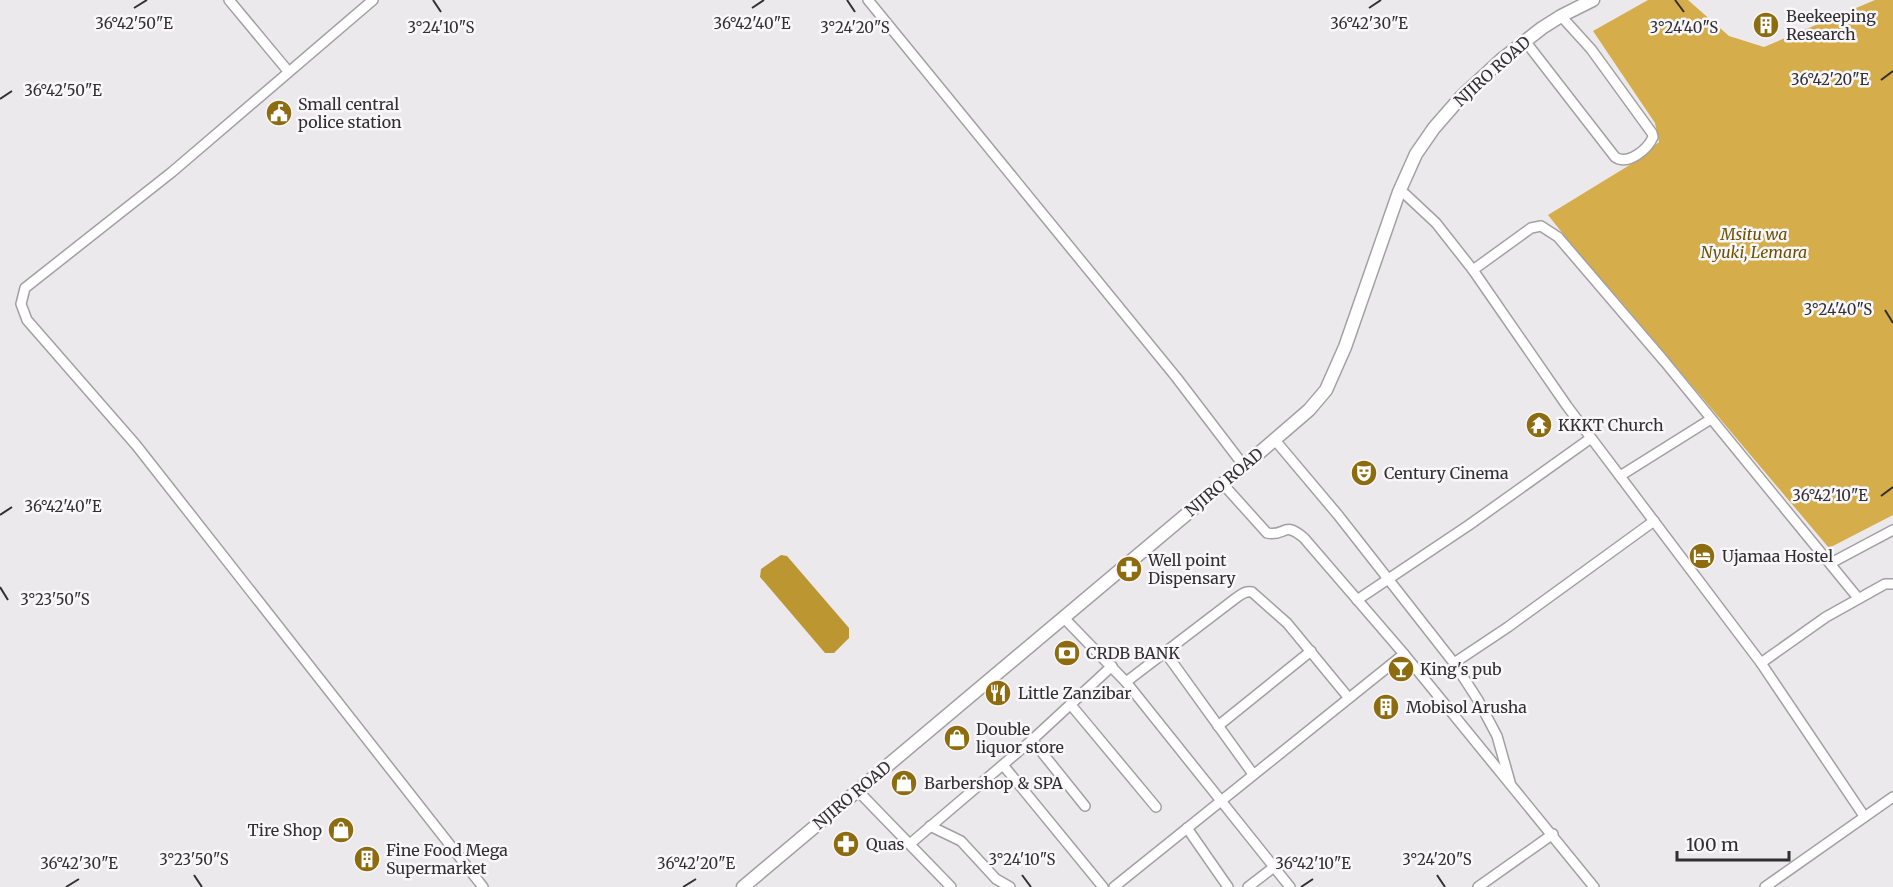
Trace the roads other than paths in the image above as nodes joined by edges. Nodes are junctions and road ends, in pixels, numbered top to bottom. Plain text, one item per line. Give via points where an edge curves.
1 (229, 0) edge
2 (373, 0) edge
3 (868, 0) edge
4 (1593, 0) edge
5 (1561, 16) junction
6 (1525, 41) junction
7 (288, 70) junction
8 (1399, 192) junction
9 (1473, 270) junction
10 (1711, 419) junction
11 (1591, 438) junction
12 (1274, 439) junction
13 (1244, 466) junction
14 (1620, 476) junction
15 (1222, 483) junction
16 (1654, 521) junction
17 (1893, 530) edge
18 (1831, 563) junction
19 (1388, 580) junction
20 (1893, 584) edge
21 (1858, 598) junction
22 (1357, 600) junction
23 (1063, 617) junction
24 (1311, 651) junction
25 (1165, 652) junction
26 (1404, 654) junction
27 (1454, 663) junction
28 (1761, 663) junction
29 (1112, 666) junction
30 (1126, 682) junction
31 (1348, 697) junction
32 (1071, 705) junction
33 (1218, 726) junction
34 (1032, 740) junction
35 (1003, 765) junction
36 (1253, 774) junction
37 (1510, 785) junction
38 (857, 790) junction
39 (1893, 797) edge
40 (1221, 800) junction
41 (1085, 806) dead end
42 (1156, 807) dead end
43 (1864, 816) junction
44 (930, 826) junction
45 (1187, 828) junction
46 (1553, 834) junction
47 (911, 843) junction
48 (1274, 867) junction
49 (483, 887) edge
50 (743, 887) edge
51 (951, 887) edge
52 (1010, 887) edge
53 (1103, 887) edge
54 (1114, 887) edge
55 (1228, 887) edge
56 (1248, 887) edge
57 (1290, 887) edge
58 (1478, 887) edge
59 (1594, 887) edge
60 (1765, 887) edge

1 - 7 street
2 - 7 street
3 - 13 street
4 - 5 street, NJIRO ROAD
5 - 6 street, NJIRO ROAD
5 - 6 street via 1591,49 1652,133 1651,141 1630,159 1615,157
6 - 8 street, NJIRO ROAD via 1489,70 1446,114 1416,154
7 - 49 street via 172,172 25,288 21,303 27,320 136,445
8 - 9 street via 1436,223
8 - 12 street, NJIRO ROAD via 1330,384 1309,410
9 - 10 street via 1531,228 1541,226 1550,230
9 - 11 street
10 - 14 street
10 - 18 street
11 - 14 street
11 - 19 street
12 - 13 street, NJIRO ROAD
12 - 19 street
13 - 15 street, NJIRO ROAD
14 - 16 street
15 - 22 street via 1267,533 1288,528 1298,533
15 - 23 street, NJIRO ROAD
16 - 27 street
16 - 28 street
17 - 18 street
18 - 21 street
19 - 22 street
19 - 27 street
20 - 21 street
21 - 28 street
22 - 26 street
23 - 29 street
23 - 38 street, NJIRO ROAD
24 - 25 street via 1278,613 1252,592 1245,592
24 - 31 street
24 - 33 street
25 - 30 street
25 - 33 street
26 - 31 street
26 - 37 street
27 - 37 street via 1497,736
28 - 43 street
29 - 30 street
29 - 32 street
30 - 40 street
31 - 36 street
32 - 34 street
32 - 42 street
33 - 36 street
34 - 35 street
34 - 41 street
35 - 44 street
35 - 53 street
36 - 40 street
37 - 46 street
38 - 47 street
38 - 50 street, NJIRO ROAD
39 - 43 street
40 - 45 street
40 - 48 street
43 - 60 street
44 - 47 street
44 - 52 street via 961,841 996,879
45 - 54 street
45 - 55 street
46 - 58 street
46 - 59 street
47 - 51 street
48 - 56 street
48 - 57 street

